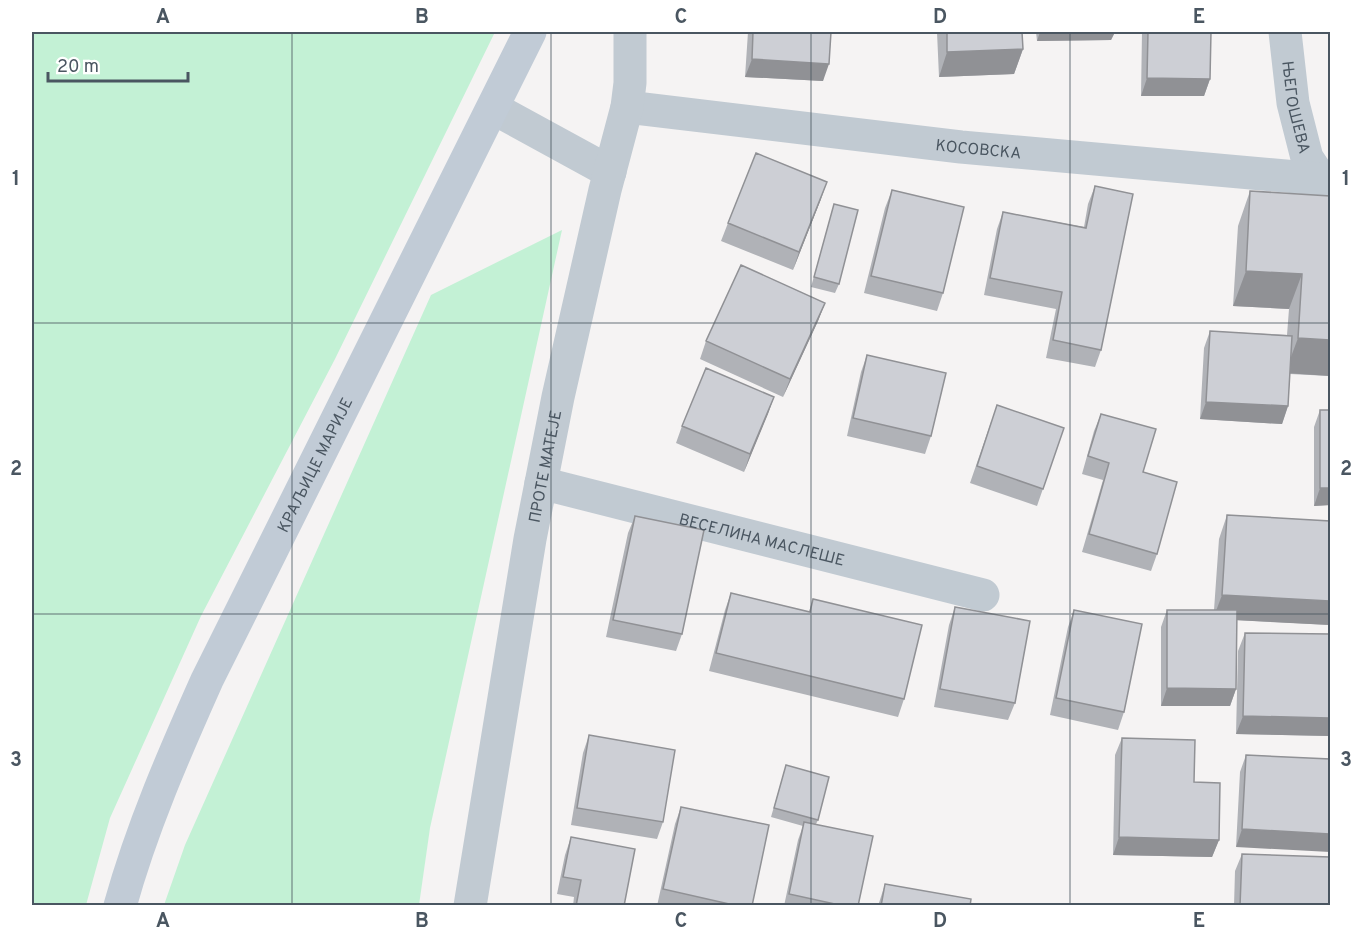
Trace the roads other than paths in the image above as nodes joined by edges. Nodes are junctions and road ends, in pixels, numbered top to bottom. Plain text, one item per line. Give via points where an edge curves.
1 (530, 32) edge
2 (630, 32) edge
3 (1286, 32) edge
4 (627, 107) junction
5 (493, 108) junction
6 (610, 172) junction
7 (1326, 179) edge
8 (541, 483) junction
9 (983, 595) dead end
10 (120, 906) edge
11 (470, 906) edge

1 - 5 street, КРАЉИЦЕ МАРИЈЕ
2 - 4 street, ПРОТЕ МАТЕЈЕ
3 - 7 street, ЊЕГОШЕВА via 1293,103 1307,158
4 - 6 street, ПРОТЕ МАТЕЈЕ
4 - 7 street, КОСОВСКА via 961,147
5 - 6 street
5 - 10 street, КРАЉИЦЕ МАРИЈЕ via 207,680 145,825
6 - 8 street, ПРОТЕ МАТЕЈЕ
8 - 9 street, ВЕСЕЛИНА МАСЛЕШЕ
8 - 11 street, ПРОТЕ МАТЕЈЕ

